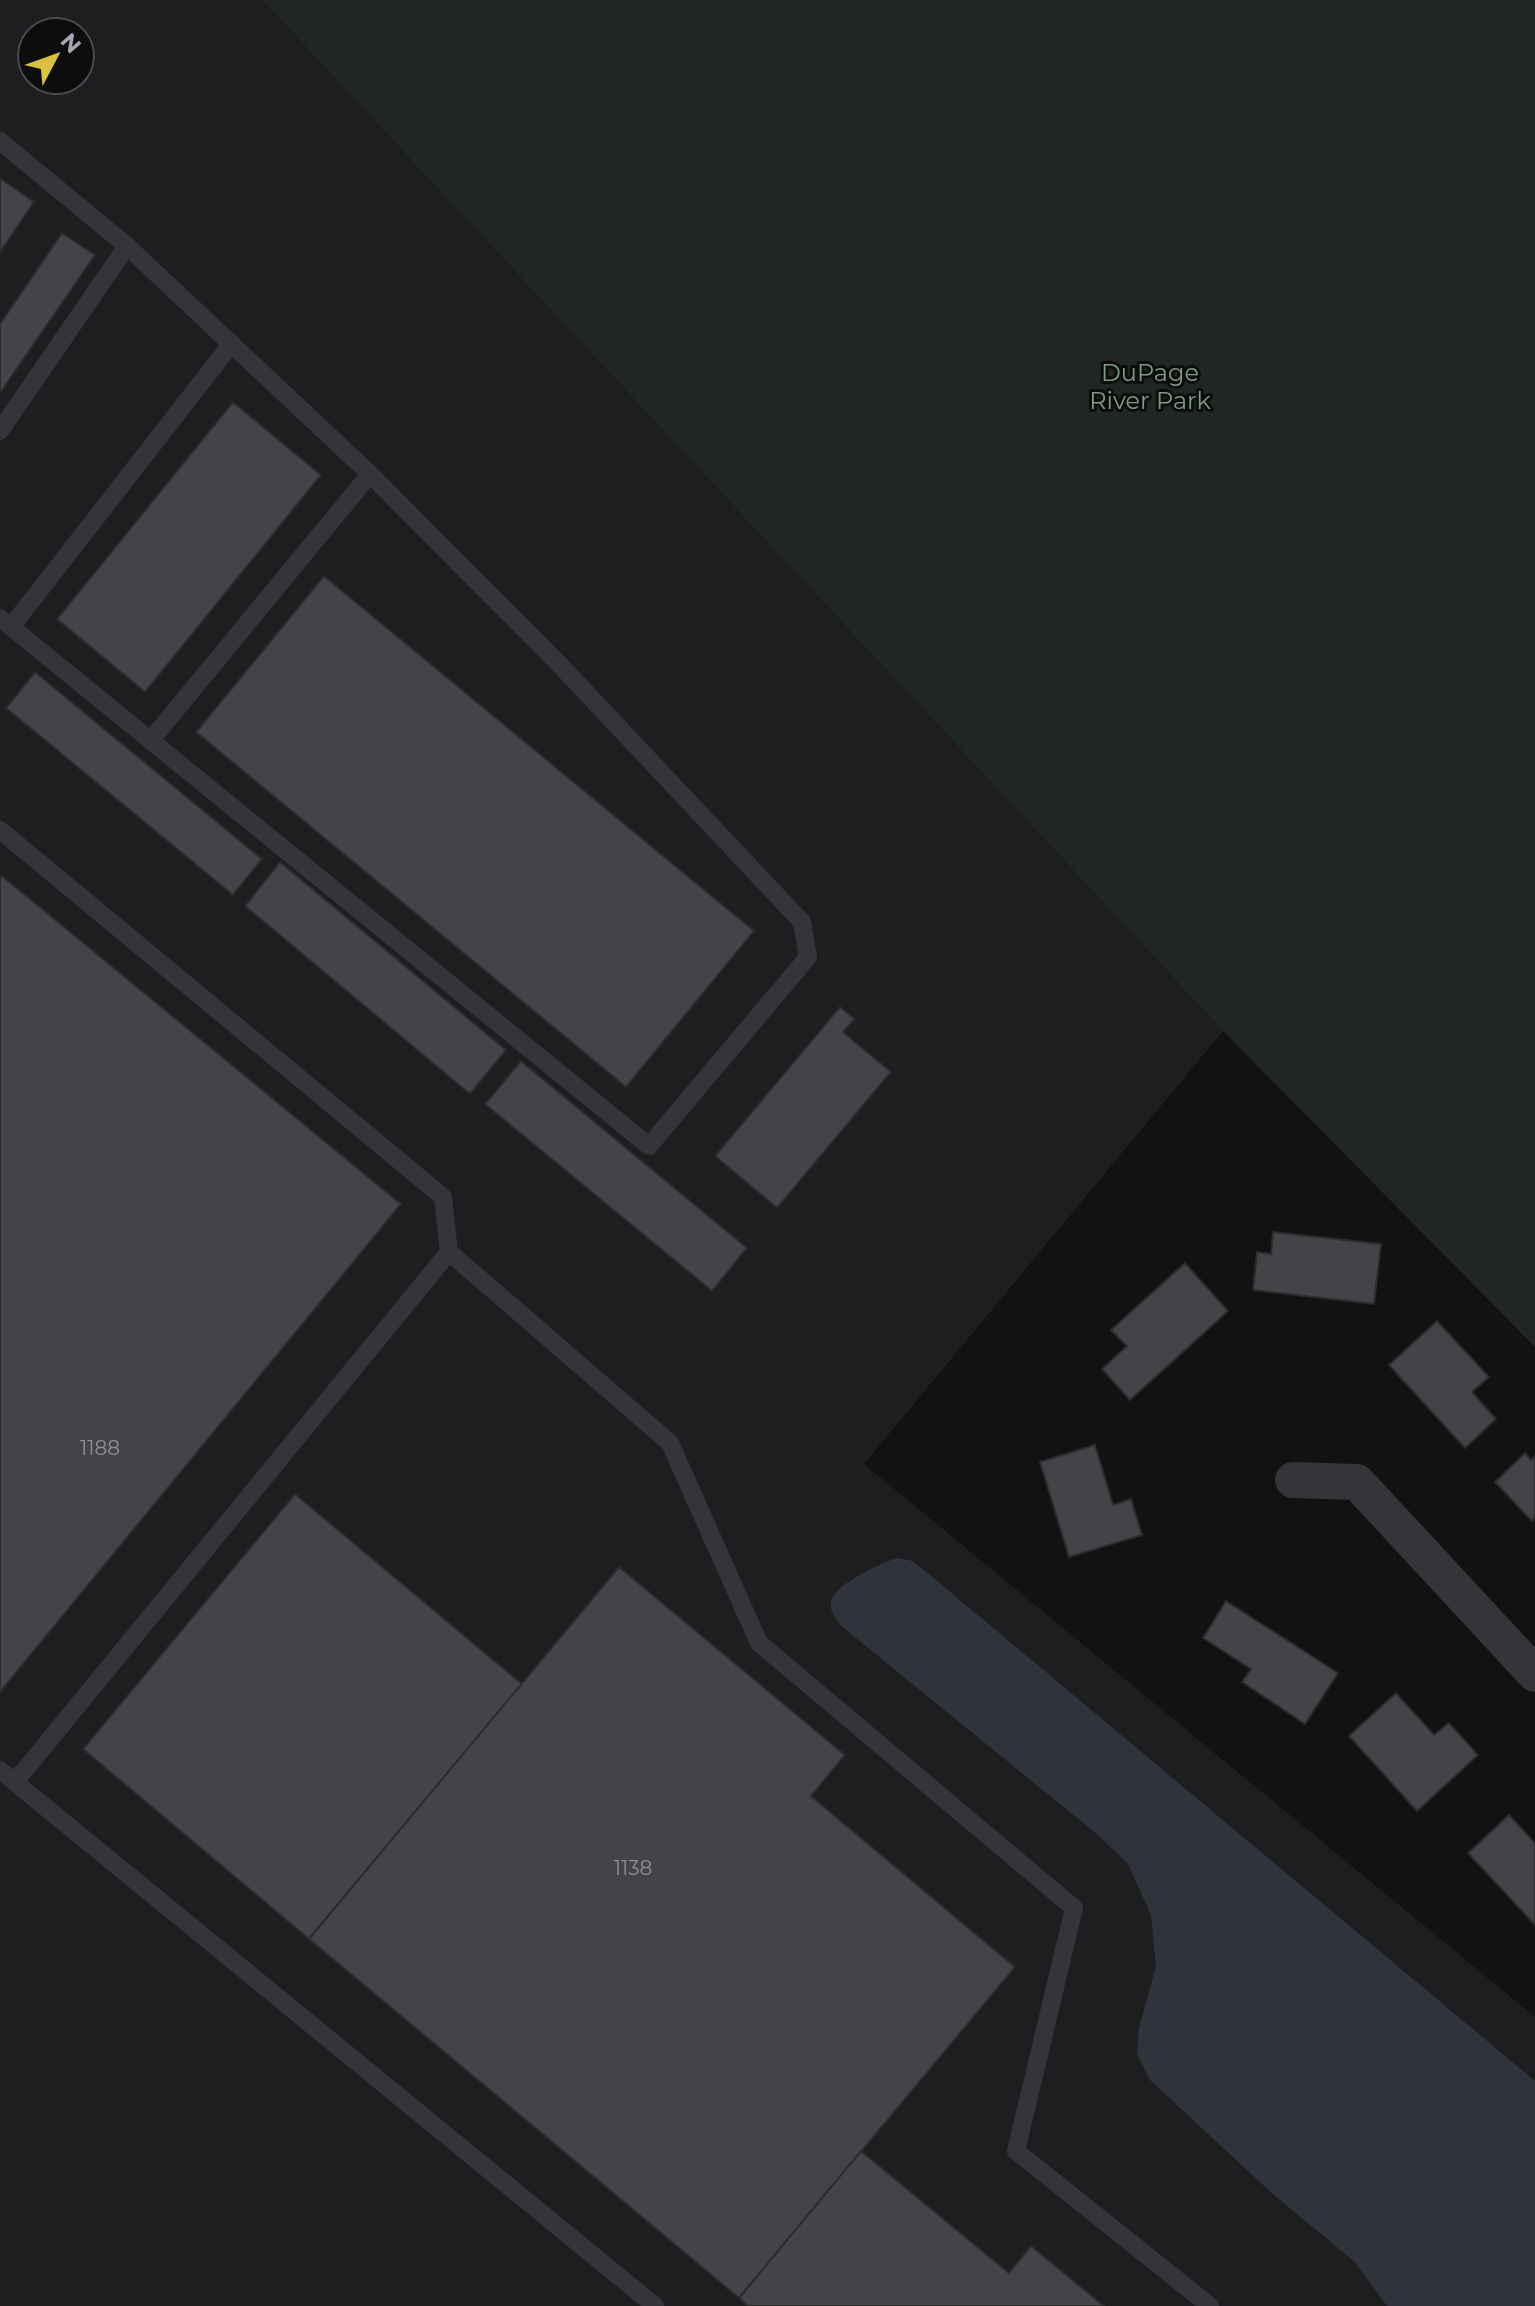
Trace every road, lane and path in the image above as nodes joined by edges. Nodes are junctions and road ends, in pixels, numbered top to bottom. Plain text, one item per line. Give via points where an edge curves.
1 (0, 141) edge
2 (127, 246) junction
3 (232, 343) junction
4 (0, 431) edge
5 (370, 474) junction
6 (6, 622) edge
7 (151, 740) junction
8 (0, 830) edge
9 (449, 1252) junction
10 (1293, 1480) dead end
11 (1535, 1674) edge
12 (7, 1776) edge
13 (655, 2306) edge
14 (1210, 2306) edge

1 - 2 lane
2 - 3 lane
2 - 4 lane
3 - 5 lane
3 - 6 lane
5 - 7 lane
5 - 7 lane via 560,665 802,922 808,957 649,1146
6 - 7 lane
8 - 9 lane via 443,1197
9 - 12 lane
9 - 14 lane via 670,1443 759,1643 1074,1908 1016,2151
10 - 11 street via 1357,1482
12 - 13 lane

